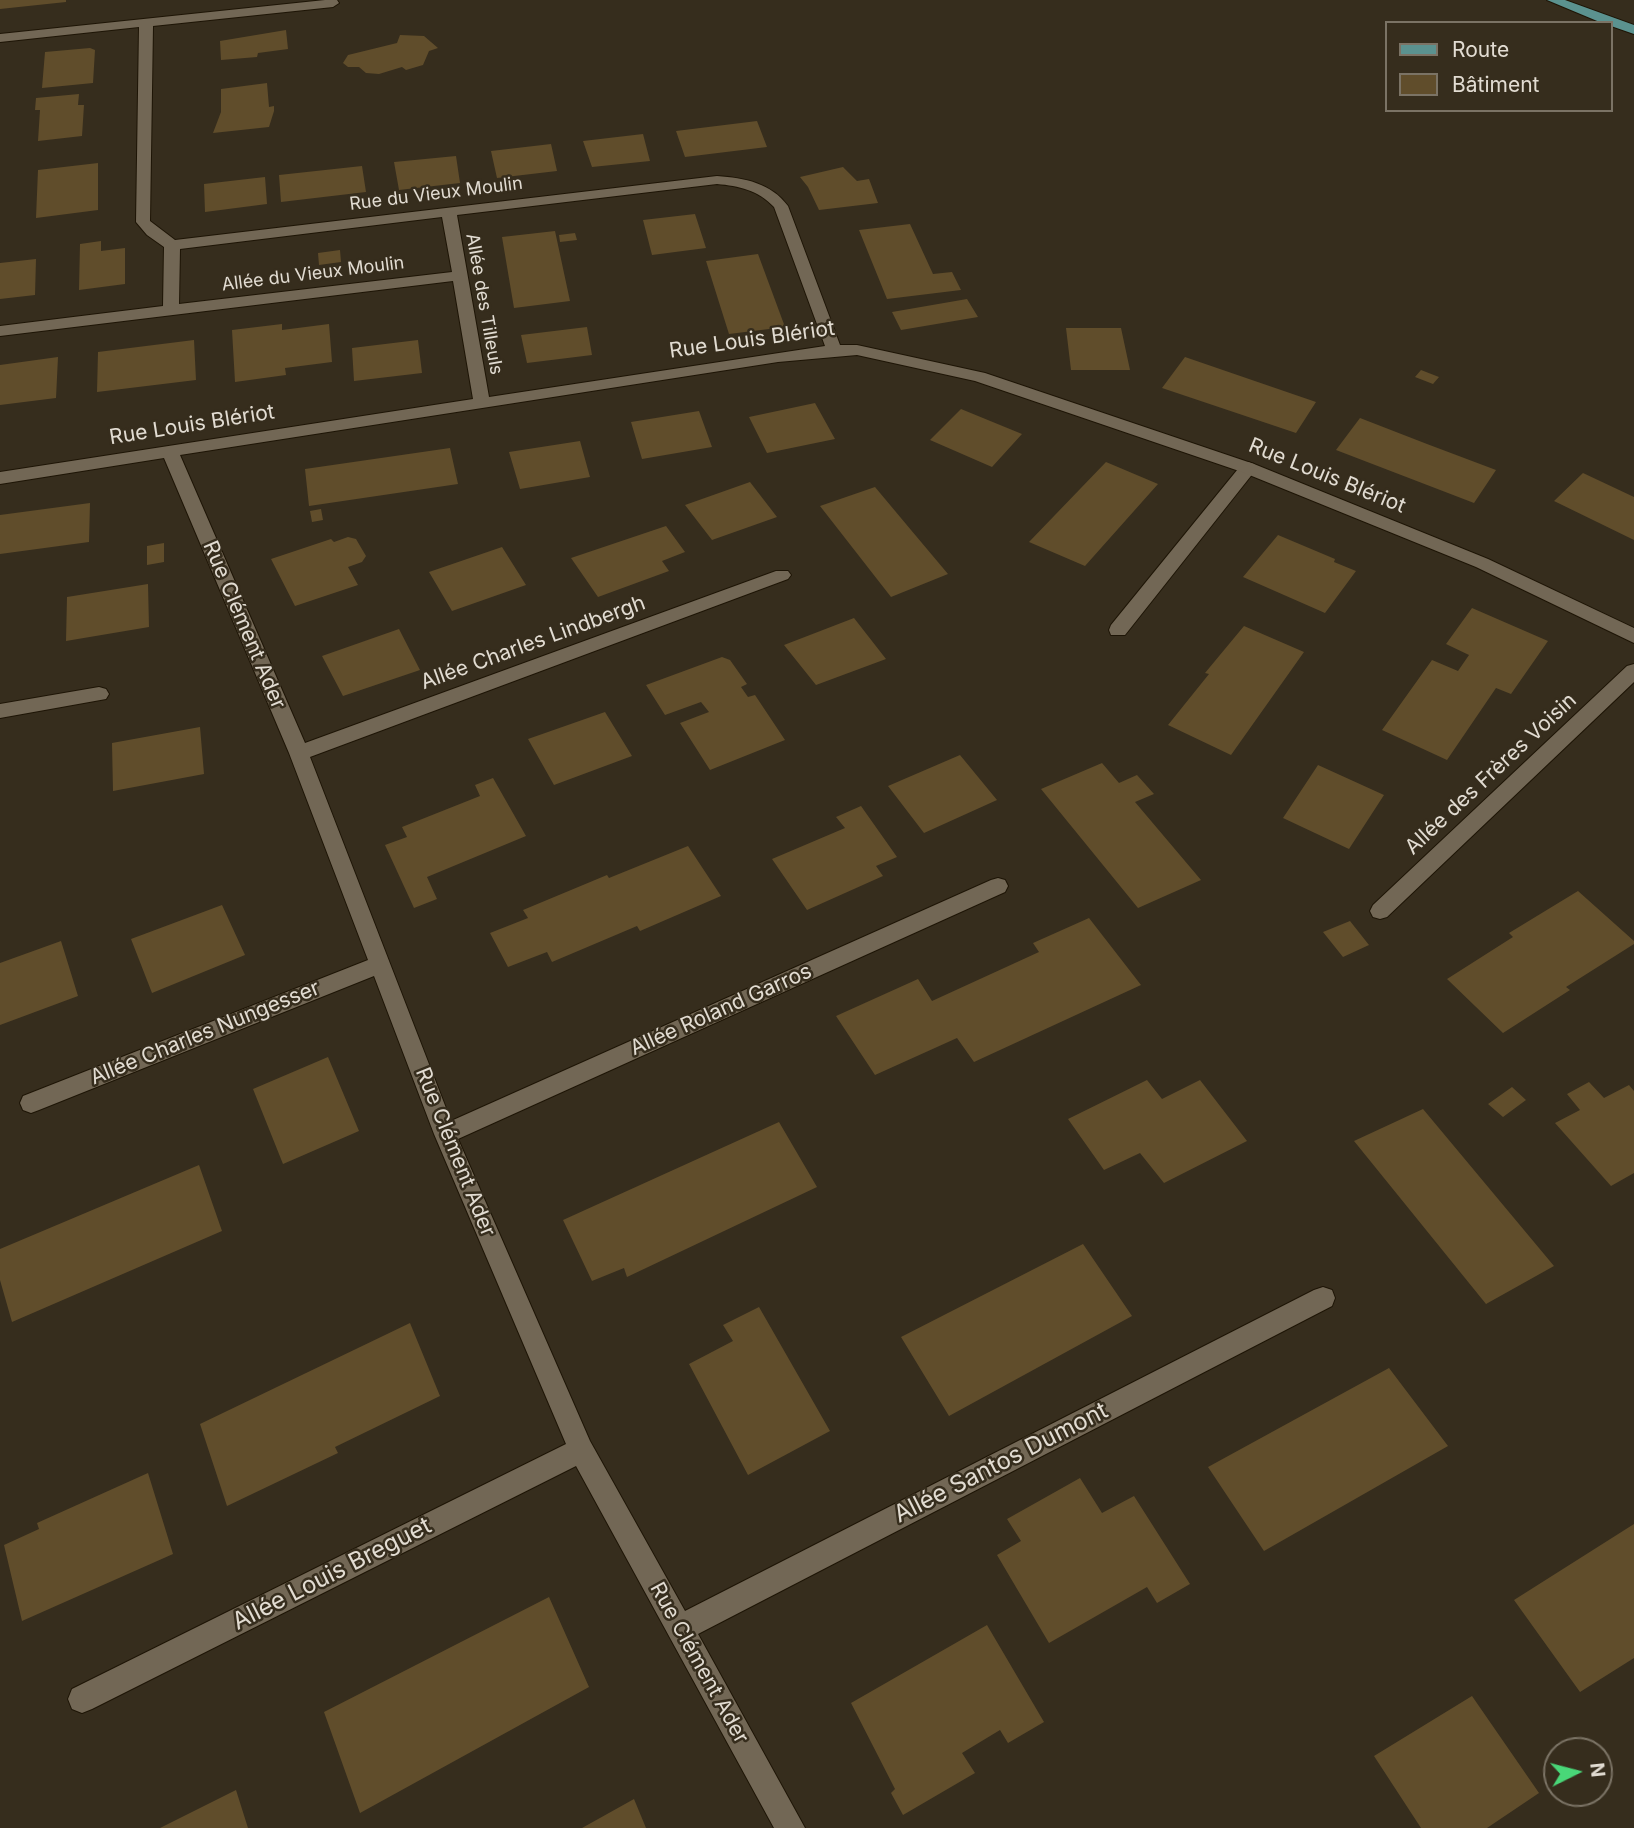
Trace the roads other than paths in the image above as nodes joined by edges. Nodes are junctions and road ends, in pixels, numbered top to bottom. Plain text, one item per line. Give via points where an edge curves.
1 (1553, 0) edge
2 (333, 3) dead end
3 (1610, 21) edge
4 (146, 22) junction
5 (1613, 22) edge
6 (1634, 30) edge
7 (0, 38) edge
8 (449, 212) junction
9 (172, 245) junction
10 (459, 276) junction
11 (171, 310) junction
12 (0, 331) edge
13 (834, 350) junction
14 (482, 403) junction
15 (170, 452) junction
16 (1248, 468) junction
17 (0, 478) edge
18 (782, 575) dead end
19 (1118, 630) dead end
20 (1634, 636) edge
21 (1634, 671) edge
22 (99, 694) dead end
23 (0, 711) edge
24 (299, 753) junction
25 (998, 887) dead end
26 (1380, 911) dead end
27 (380, 964) junction
28 (31, 1103) dead end
29 (445, 1134) junction
30 (1323, 1298) dead end
31 (581, 1450) junction
32 (680, 1628) junction
33 (82, 1699) dead end
34 (790, 1828) edge

1 - 3 main road
2 - 4 street
4 - 7 street
4 - 9 street via 143,222
5 - 6 main road
8 - 9 street, Rue du Vieux Moulin
8 - 10 street, Allée des Tilleuls
8 - 13 street, Rue du Vieux Moulin via 717,180 754,186 781,206
9 - 11 street
10 - 11 street, Allée du Vieux Moulin
10 - 14 street, Allée des Tilleuls
11 - 12 street
13 - 14 street, Rue Louis Blériot
13 - 16 street, Rue Louis Blériot via 882,354 979,377
14 - 15 street, Rue Louis Blériot
15 - 17 street, Rue Louis Blériot
15 - 24 street, Rue Clément Ader
16 - 19 street
16 - 20 street, Rue Louis Blériot via 1482,563
18 - 24 street, Allée Charles Lindbergh
21 - 26 street, Allée des Frères Voisin
22 - 23 street
24 - 27 street, Rue Clément Ader
25 - 29 street, Allée Roland Garros
27 - 28 street, Allée Charles Nungesser
27 - 29 street, Rue Clément Ader
29 - 31 street, Rue Clément Ader
30 - 32 street, Allée Santos Dumont
31 - 32 street, Rue Clément Ader
31 - 33 street, Allée Louis Breguet
32 - 34 street, Rue Clément Ader

